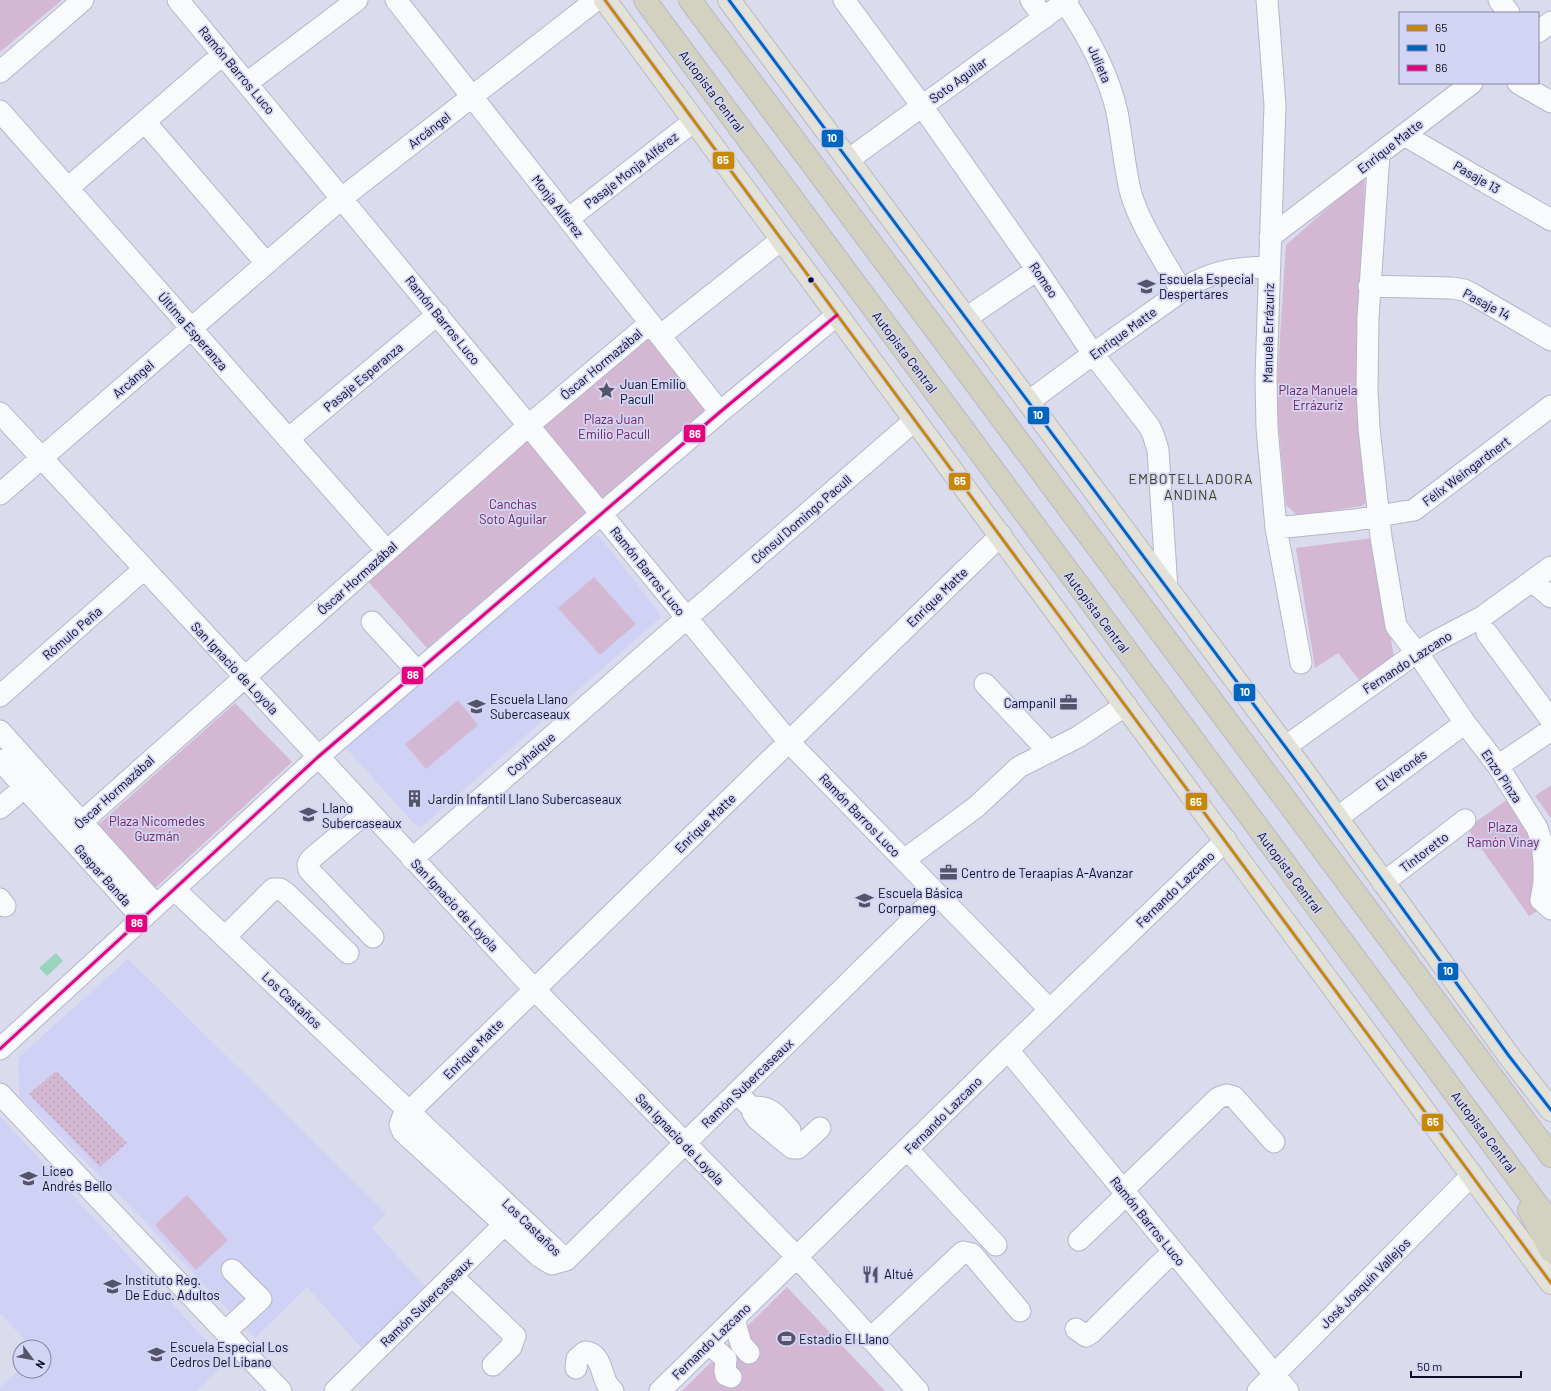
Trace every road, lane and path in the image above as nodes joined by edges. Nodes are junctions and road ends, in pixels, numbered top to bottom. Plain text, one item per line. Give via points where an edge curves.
1 (82, 0) edge
2 (178, 0) edge
3 (357, 0) edge
4 (396, 0) edge
5 (596, 0) edge
6 (605, 0) edge
7 (645, 0) edge
8 (690, 0) edge
9 (730, 0) edge
10 (844, 0) edge
11 (1031, 0) edge
12 (1267, 0) edge
13 (1499, 0) edge
14 (1067, 1) edge
15 (1508, 12) edge
16 (1044, 18) junction
17 (1551, 22) edge
18 (1539, 31) edge
19 (223, 54) junction
20 (0, 72) edge
21 (247, 83) junction
22 (1471, 84) edge
23 (1520, 84) edge
24 (472, 97) junction
25 (1551, 102) edge
26 (922, 106) junction
27 (0, 112) edge
28 (694, 121) junction
29 (145, 122) junction
30 (1404, 135) junction
31 (1379, 154) junction
32 (848, 160) junction
33 (68, 188) junction
34 (342, 198) junction
35 (568, 219) junction
36 (1551, 220) edge
37 (1270, 238) junction
38 (781, 240) junction
39 (266, 263) junction
40 (1269, 267) junction
41 (1037, 270) junction
42 (1369, 286) junction
43 (1182, 290) junction
44 (438, 314) junction
45 (838, 315) junction
46 (966, 318) junction
47 (191, 329) junction
48 (655, 330) junction
49 (1551, 340) edge
50 (1093, 354) junction
51 (1028, 402) junction
52 (1551, 406) edge
53 (720, 412) junction
54 (0, 413) edge
55 (915, 420) junction
56 (529, 425) junction
57 (288, 439) junction
58 (42, 458) junction
59 (0, 494) edge
60 (601, 513) junction
61 (1379, 516) junction
62 (1276, 528) junction
63 (1001, 535) junction
64 (387, 551) junction
65 (1551, 567) edge
66 (144, 569) junction
67 (1532, 581) junction
68 (1167, 589) junction
69 (1551, 597) edge
70 (687, 617) junction
71 (372, 622) dead end
72 (1487, 632) dead end
73 (1416, 654) junction
74 (1301, 663) dead end
75 (417, 671) junction
76 (244, 677) junction
77 (985, 684) dead end
78 (0, 696) edge
79 (1126, 705) junction
80 (1551, 720) edge
81 (1465, 723) junction
82 (1551, 730) edge
83 (0, 731) edge
84 (789, 742) junction
85 (1285, 748) junction
86 (1049, 752) junction
87 (318, 756) junction
88 (0, 760) edge
89 (1498, 766) junction
90 (24, 788) junction
91 (0, 808) edge
92 (368, 811) junction
93 (1337, 818) junction
94 (1464, 820) dead end
95 (74, 828) junction
96 (1226, 840) junction
97 (412, 859) junction
98 (904, 860) junction
99 (1383, 883) junction
100 (174, 889) junction
101 (938, 895) junction
102 (1551, 909) edge
103 (149, 912) junction
104 (225, 937) junction
105 (372, 937) dead end
106 (348, 953) dead end
107 (534, 990) junction
108 (1050, 1010) junction
109 (1463, 1038) junction
110 (0, 1049) edge
111 (1008, 1050) junction
112 (737, 1093) junction
113 (0, 1094) edge
114 (752, 1108) junction
115 (1551, 1110) edge
116 (410, 1111) junction
117 (820, 1128) dead end
118 (790, 1130) dead end
119 (1551, 1133) edge
120 (1491, 1140) junction
121 (1274, 1142) dead end
122 (685, 1144) junction
123 (908, 1150) junction
124 (1551, 1156) edge
125 (1472, 1175) junction
126 (1125, 1192) junction
127 (510, 1219) junction
128 (1551, 1223) edge
129 (1079, 1240) dead end
130 (996, 1245) dead end
131 (1551, 1251) edge
132 (1174, 1252) junction
133 (797, 1258) junction
134 (559, 1262) joint
135 (232, 1270) dead end
136 (452, 1276) junction
137 (1551, 1283) edge
138 (1020, 1312) dead end
139 (734, 1319) junction
140 (1076, 1329) dead end
141 (225, 1332) junction
142 (870, 1339) junction
143 (708, 1344) junction
144 (749, 1353) dead end
145 (493, 1365) dead end
146 (576, 1368) dead end
147 (1275, 1374) junction
148 (731, 1377) dead end
149 (281, 1391) edge
150 (335, 1391) edge
151 (613, 1391) edge
152 (660, 1391) edge
153 (918, 1391) edge
154 (1258, 1391) edge
155 (1288, 1391) edge

1 - 20 street
2 - 19 street, Ramón Barros Luco
3 - 21 street
4 - 24 street, Monja Alférez
5 - 24 street, Arcángel
6 - 28 main road
7 - 120 highway, Autopista Central
8 - 109 highway
9 - 32 main road
10 - 26 street, Romeo
11 - 16 street
12 - 37 street, Manuela Errázuriz via 1275,105
13 - 15 street
14 - 16 street, Soto Aguilar
14 - 43 street, Julieta via 1092,45 1116,110 1130,191 1144,225
16 - 26 street, Soto Aguilar
17 - 18 street
19 - 21 street, Ramón Barros Luco
19 - 29 street
21 - 34 street, Ramón Barros Luco
22 - 30 street, Enrique Matte
23 - 25 street
24 - 34 street, Arcángel
24 - 35 street, Monja Alférez
26 - 32 street, Soto Aguilar
26 - 41 street, Romeo
27 - 33 street, Última Esperanza
28 - 35 street, Pasaje Monja Alférez
28 - 38 main road
29 - 33 street
29 - 39 street
30 - 31 street, Enrique Matte
30 - 36 street, Pasaje 13
31 - 37 street, Enrique Matte
31 - 42 street
32 - 46 main road
33 - 47 street, Última Esperanza
34 - 39 street, Arcángel
34 - 44 street, Ramón Barros Luco
35 - 48 street, Monja Alférez
37 - 40 street, Manuela Errázuriz
38 - 45 main road
38 - 48 street, Óscar Hormazábal
39 - 47 street, Arcángel
40 - 43 street, Enrique Matte via 1219,272
40 - 62 street, Manuela Errázuriz via 1266,406
41 - 46 street
41 - 50 street, Romeo
42 - 49 street, Pasaje 14 via 1464,290
42 - 61 street via 1367,389
43 - 50 street, Enrique Matte
44 - 56 street, Ramón Barros Luco
44 - 57 street, Pasaje Esperanza
45 - 53 street
45 - 55 main road
46 - 51 main road
47 - 57 street, Última Esperanza
47 - 58 street, Arcángel
48 - 53 street, Monja Alférez
48 - 56 street, Óscar Hormazábal
50 - 51 street, Enrique Matte
50 - 68 street, Romeo via 1149,426 1156,442
51 - 68 main road
52 - 61 street, Félix Weingardnert via 1418,507
53 - 60 street
54 - 58 street, San Ignacio de Loyola
55 - 63 main road
55 - 70 street, Cónsul Domingo Pacull
56 - 60 street, Ramón Barros Luco
56 - 64 street, Óscar Hormazábal
57 - 64 street, Última Esperanza
58 - 59 street, Arcángel
58 - 66 street, San Ignacio de Loyola
60 - 70 street, Ramón Barros Luco
60 - 75 street
61 - 62 street, Félix Weingardnert
61 - 73 street via 1380,537 1396,626
62 - 74 street, Manuela Errázuriz
63 - 79 main road
63 - 84 street, Enrique Matte
64 - 76 street, Óscar Hormazábal
65 - 67 street, Fernando Lazcano
66 - 76 street, San Ignacio de Loyola
66 - 78 street, Rómulo Peña
67 - 69 street
67 - 73 street, Fernando Lazcano via 1482,617
68 - 85 main road
70 - 84 street, Ramón Barros Luco
70 - 97 street, Coyhaique
71 - 75 street
72 - 80 street
73 - 81 street, Enzo Pinza
73 - 85 street, Fernando Lazcano
75 - 87 street
76 - 87 street, San Ignacio de Loyola
76 - 95 street, Óscar Hormazábal
77 - 86 street
79 - 86 street via 1078,737
79 - 96 main road
81 - 89 street, Enzo Pinza
81 - 93 street, El Veronés
82 - 89 street
83 - 95 street, Gaspar Banda
84 - 98 street, Ramón Barros Luco
84 - 107 street, Enrique Matte
85 - 93 main road
86 - 98 street via 1019,767 976,807
87 - 92 street, San Ignacio de Loyola
87 - 100 street
88 - 90 street, Gaspar Banda
89 - 102 street, Enzo Pinza via 1537,828 1544,862 1541,900
90 - 91 street
90 - 95 street, Gaspar Banda
92 - 97 street, San Ignacio de Loyola
92 - 105 street via 308,864 309,870
93 - 99 main road
94 - 99 street, Tintoretto
95 - 103 street, Gaspar Banda
96 - 108 street, Fernando Lazcano
96 - 125 main road
97 - 107 street, San Ignacio de Loyola
98 - 101 street, Ramón Barros Luco
99 - 115 main road
100 - 103 street
100 - 104 street, Los Castaños
101 - 108 street, Ramón Barros Luco
101 - 112 street, Ramón Subercaseaux
103 - 110 street
104 - 106 street via 273,889 280,889
104 - 116 street, Los Castaños
107 - 116 street, Enrique Matte
107 - 122 street, San Ignacio de Loyola
108 - 111 street, Fernando Lazcano
109 - 119 highway via 1492,1066
109 - 124 highway
111 - 123 street, Fernando Lazcano
111 - 126 street, Ramón Barros Luco
112 - 114 street
112 - 122 street, Ramón Subercaseaux
113 - 141 street
114 - 117 street via 757,1119 792,1148 798,1148
114 - 118 street via 767,1108
116 - 127 street, Los Castaños via 402,1119 400,1125 403,1132
120 - 128 highway, Autopista Central
120 - 131 highway
121 - 126 street via 1234,1097 1226,1094 1218,1098
122 - 133 street, San Ignacio de Loyola
122 - 134 street, Ramón Subercaseaux
123 - 130 street
123 - 133 street, Fernando Lazcano
125 - 137 main road
125 - 147 street, José Joaquín Vallejos
126 - 129 street
126 - 132 street, Ramón Barros Luco
127 - 134 street, Los Castaños via 540,1258
127 - 136 street, Ramón Subercaseaux
132 - 140 street via 1091,1333 1086,1336
132 - 147 street, Ramón Barros Luco
133 - 139 street, Fernando Lazcano
133 - 142 street, San Ignacio de Loyola
135 - 141 street via 261,1299
136 - 145 street via 514,1336 511,1347
136 - 150 street, Ramón Subercaseaux
138 - 142 street via 972,1254 963,1252
139 - 143 street, Fernando Lazcano
139 - 144 street via 741,1344
141 - 149 street
142 - 153 street, San Ignacio de Loyola
143 - 148 street via 726,1359 726,1375
143 - 152 street, Fernando Lazcano
146 - 151 street via 577,1359 585,1352 596,1356 607,1384
147 - 154 street, José Joaquín Vallejos
147 - 155 street, Ramón Barros Luco

